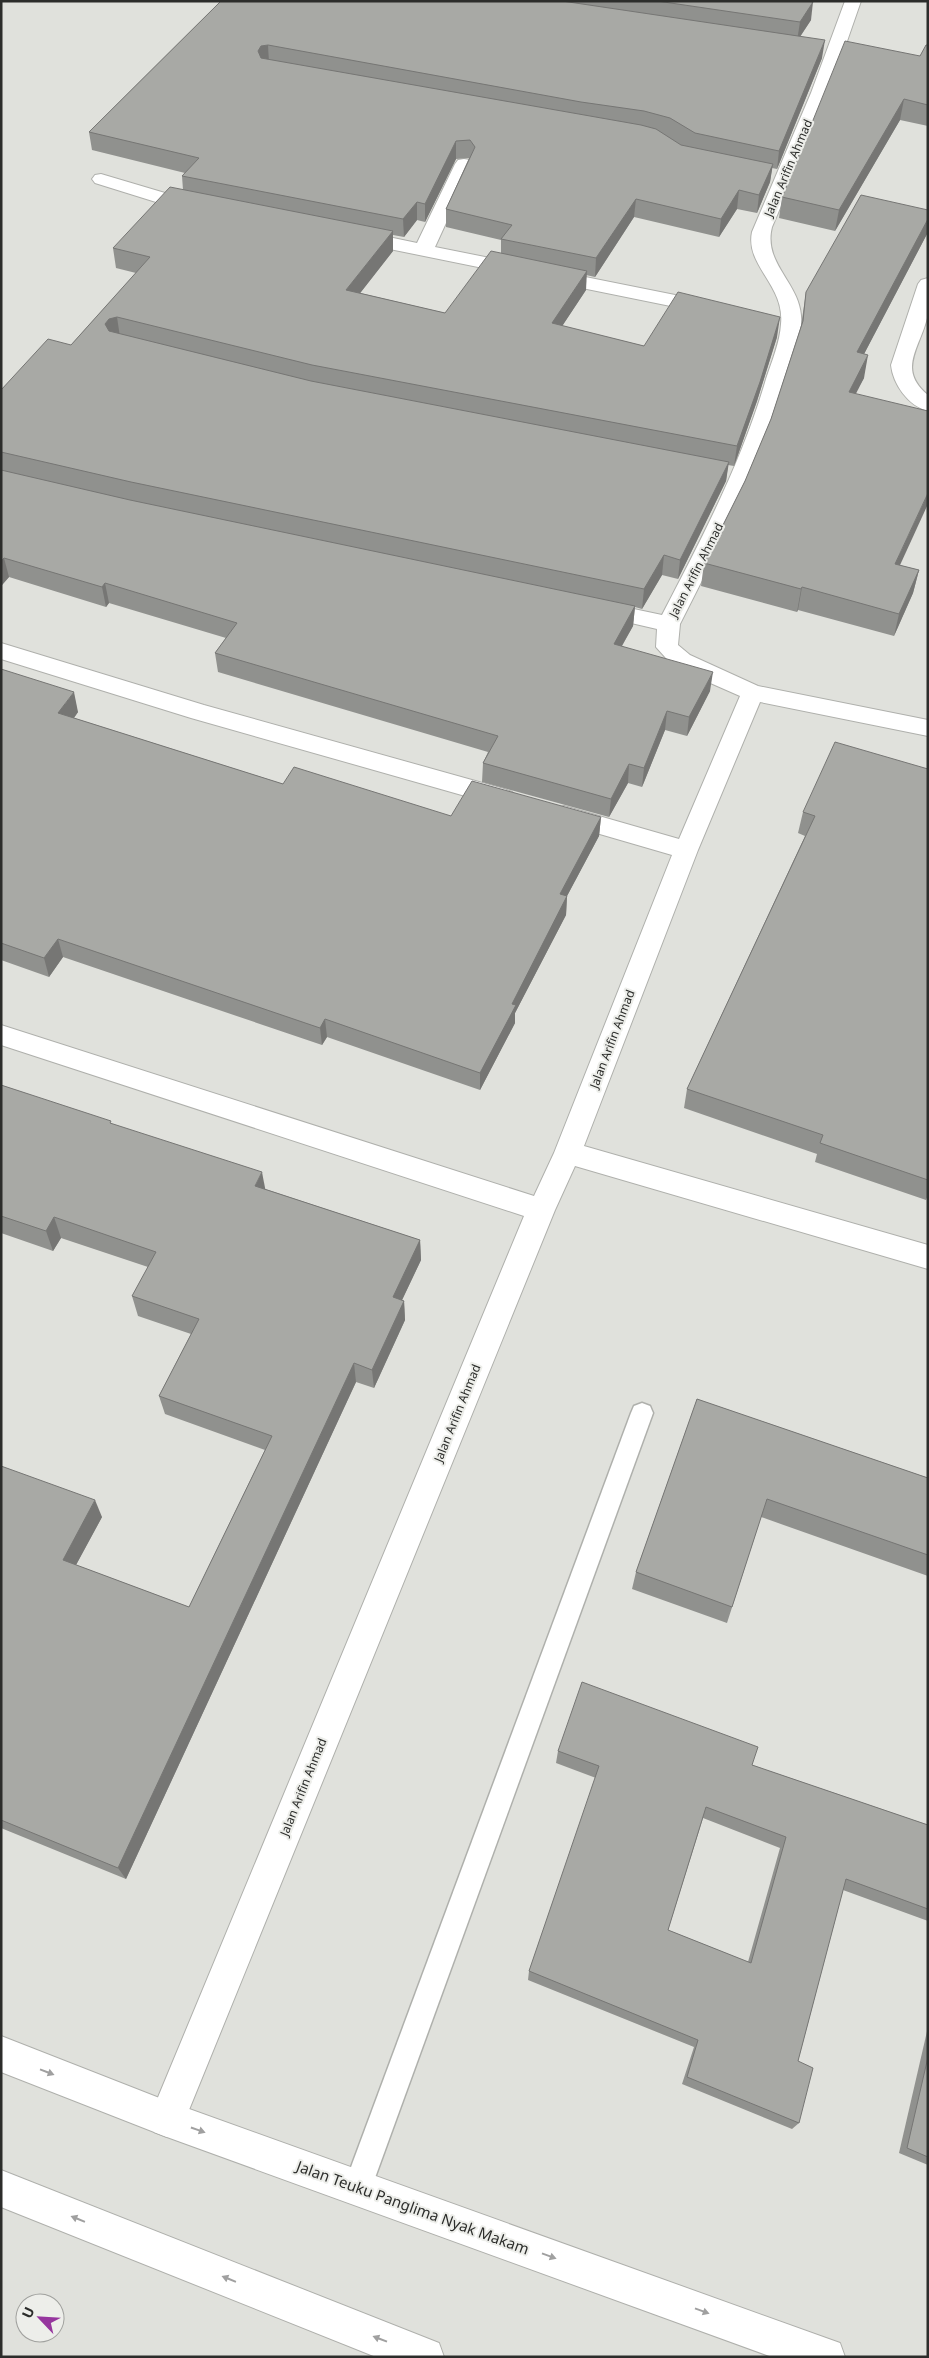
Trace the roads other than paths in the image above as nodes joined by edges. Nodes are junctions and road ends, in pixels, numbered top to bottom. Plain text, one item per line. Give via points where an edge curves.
1 (853, 1) edge
2 (464, 164) edge
3 (100, 179) dead end
4 (220, 209) edge
5 (337, 232) edge
6 (424, 249) junction
7 (928, 284) edge
8 (724, 311) edge
9 (772, 321) edge
10 (791, 325) junction
11 (928, 405) edge
12 (572, 603) edge
13 (669, 624) junction
14 (1, 650) edge
15 (753, 693) junction
16 (927, 722) edge
17 (686, 850) junction
18 (1, 1035) edge
19 (568, 1153) junction
20 (541, 1210) junction
21 (928, 1257) edge
22 (642, 1413) dead end
23 (1, 2054) edge
24 (167, 2119) junction
25 (358, 2186) junction
26 (1, 2188) edge
27 (425, 2357) edge
28 (826, 2357) edge

1 - 10 street, Jalan Arifin Ahmad via 824,52 820,93 775,176 763,226 761,248 792,304
2 - 6 street
3 - 4 street via 162,198
5 - 6 street
6 - 8 street
7 - 11 street via 901,365 901,376 909,390
9 - 10 street
10 - 13 street, Jalan Arifin Ahmad via 772,399 734,474
12 - 13 street
13 - 15 street, Jalan Arifin Ahmad via 667,647 682,661
14 - 17 street via 199,712
15 - 16 street
15 - 17 street, Jalan Arifin Ahmad
17 - 19 street, Jalan Arifin Ahmad
18 - 20 street
19 - 20 street, Jalan Arifin Ahmad
19 - 21 street
20 - 24 street, Jalan Arifin Ahmad
22 - 25 lane
23 -> 24 street, Jalan Teuku Panglima Nyak Makam
24 -> 25 street, Jalan Teuku Panglima Nyak Makam
25 -> 28 street, Jalan Teuku Panglima Nyak Makam
27 -> 26 street

